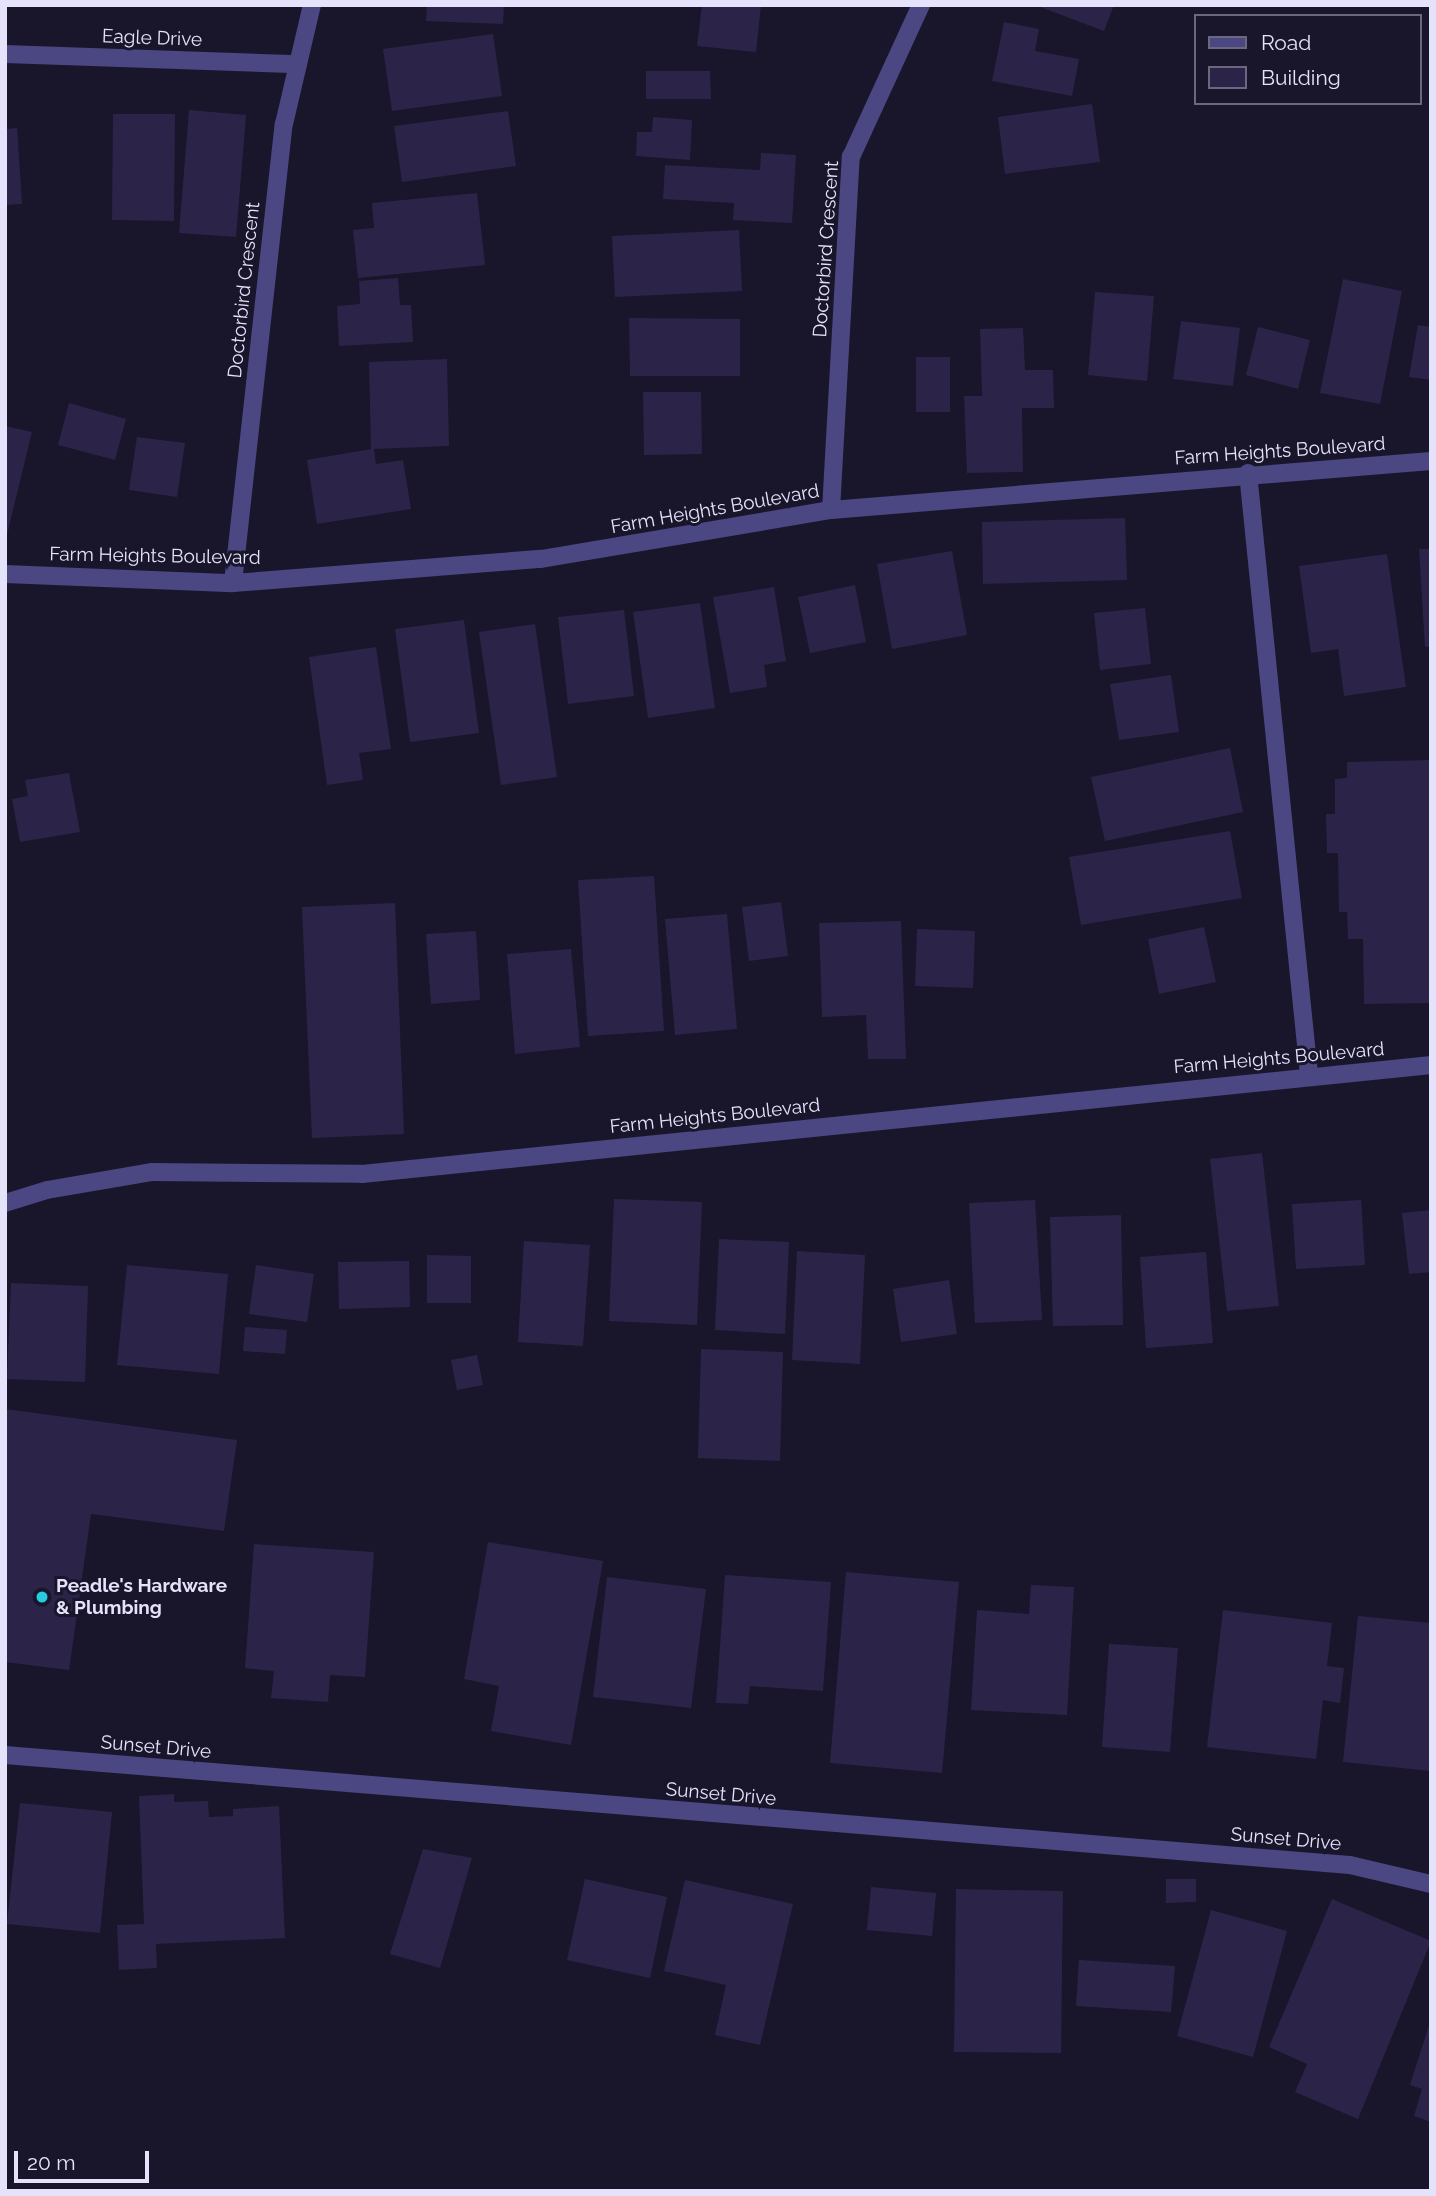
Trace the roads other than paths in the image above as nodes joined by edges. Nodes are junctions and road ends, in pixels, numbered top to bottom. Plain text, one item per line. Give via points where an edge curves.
1 (312, 5) edge
2 (921, 5) edge
3 (5, 54) edge
4 (298, 64) junction
5 (1431, 461) edge
6 (1248, 473) junction
7 (831, 510) junction
8 (5, 574) edge
9 (233, 583) junction
10 (1431, 1065) edge
11 (1309, 1075) junction
12 (5, 1203) edge
13 (5, 1755) edge
14 (1431, 1884) edge

1 - 4 street, Doctorbird Crescent
2 - 7 street, Doctorbird Crescent via 851,157
3 - 4 street, Eagle Drive
4 - 9 street, Doctorbird Crescent via 284,124
5 - 6 street, Farm Heights Boulevard
6 - 7 street, Farm Heights Boulevard
6 - 11 street
7 - 9 street, Farm Heights Boulevard via 541,559
8 - 9 street, Farm Heights Boulevard
10 - 11 street, Farm Heights Boulevard
11 - 12 street, Farm Heights Boulevard via 362,1174 152,1172 47,1190
13 - 14 street, Sunset Drive via 1350,1865

